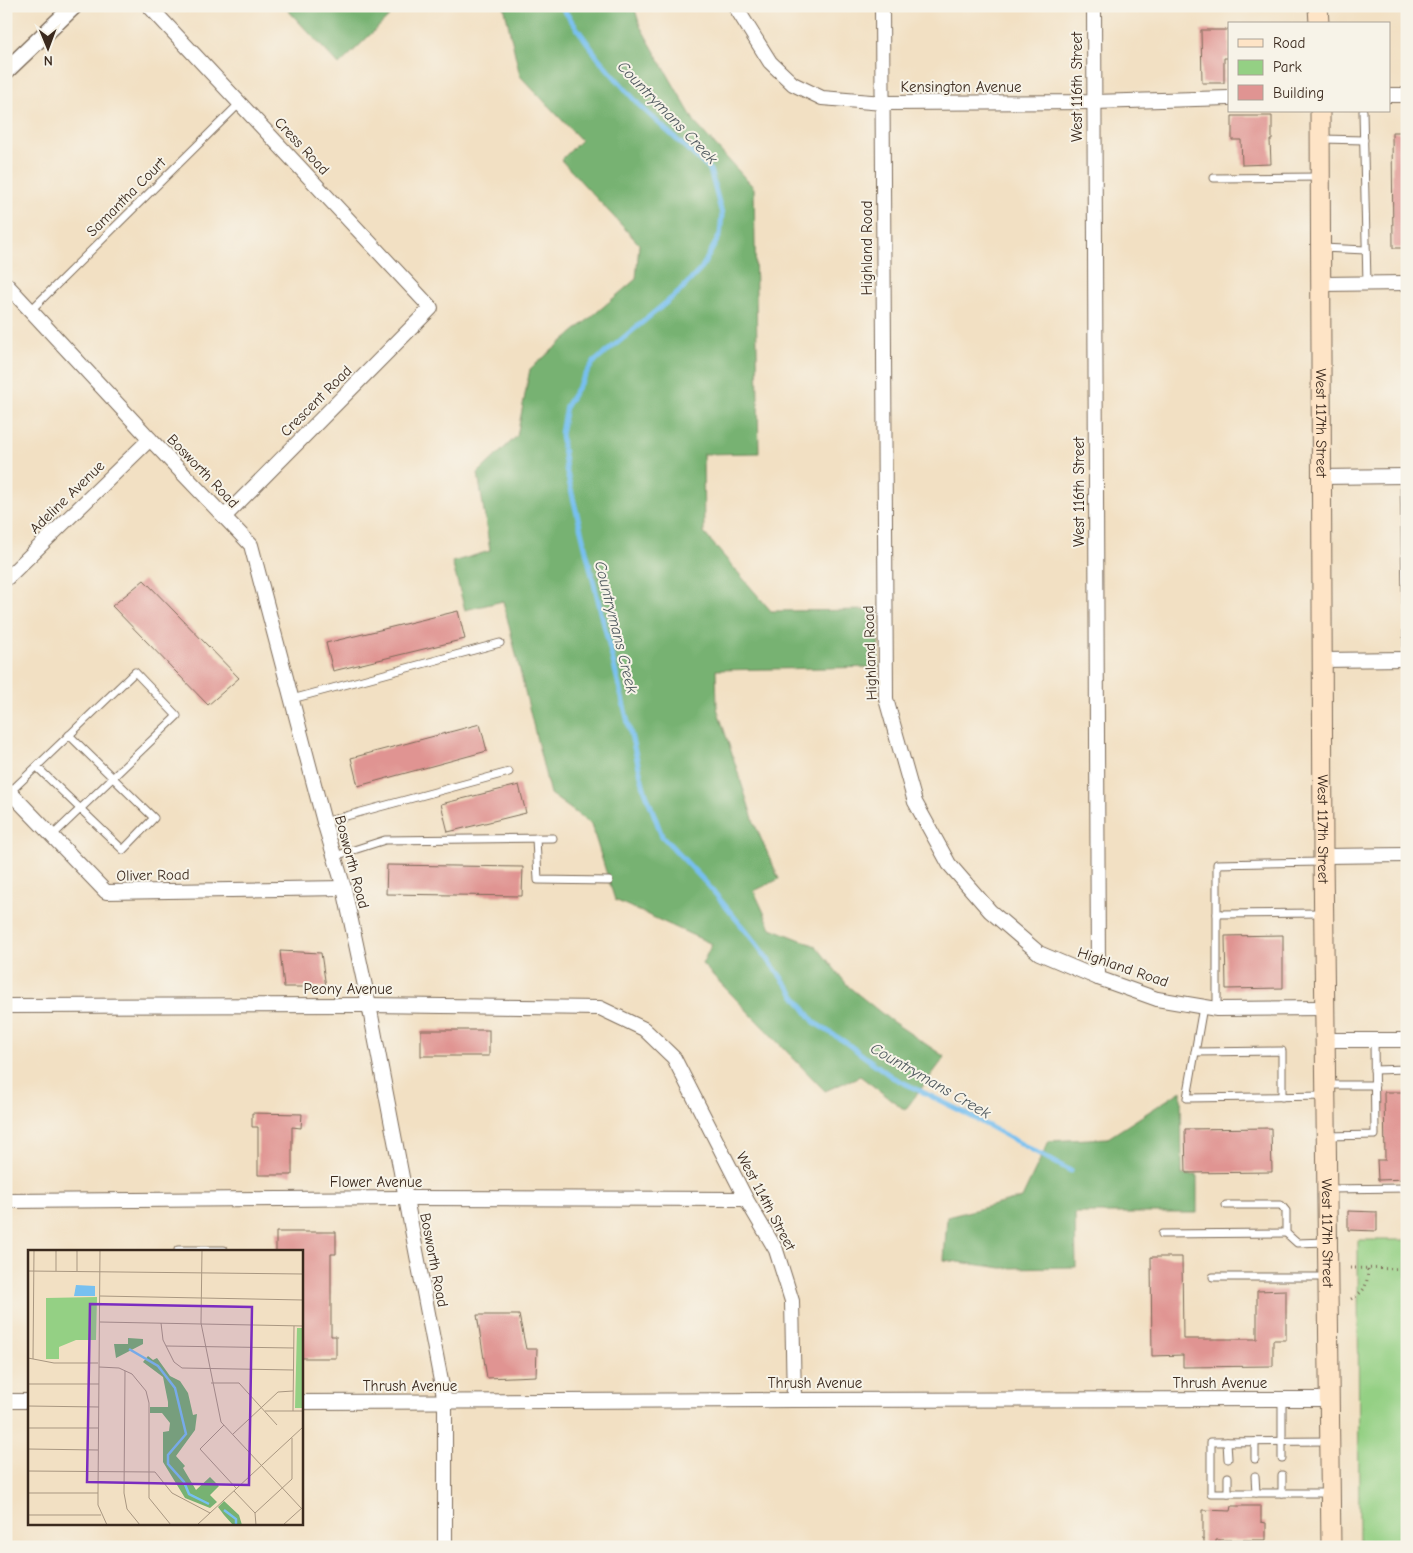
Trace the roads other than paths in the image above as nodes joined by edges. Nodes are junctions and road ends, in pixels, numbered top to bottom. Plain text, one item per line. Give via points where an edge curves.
1 (74, 6) edge
2 (149, 6) edge
3 (735, 6) edge
4 (882, 6) edge
5 (1094, 6) edge
6 (1318, 6) edge
7 (1318, 22) edge
8 (6, 71) edge
9 (1390, 95) edge
10 (1407, 95) edge
11 (1228, 98) edge
12 (1094, 102) junction
13 (883, 103) junction
14 (240, 104) junction
15 (1320, 112) edge
16 (1363, 112) edge
17 (1320, 139) junction
18 (1364, 140) junction
19 (1320, 176) junction
20 (1214, 178) dead end
21 (1320, 248) junction
22 (1366, 250) junction
23 (6, 284) edge
24 (1320, 284) junction
25 (1367, 284) junction
26 (1407, 284) edge
27 (431, 308) joint
28 (31, 310) junction
29 (150, 439) junction
30 (1405, 476) edge
31 (1320, 477) junction
32 (224, 516) junction
33 (6, 579) edge
34 (500, 643) dead end
35 (1407, 654) edge
36 (1322, 660) junction
37 (1407, 660) edge
38 (292, 699) junction
39 (69, 735) junction
40 (37, 767) junction
41 (509, 772) dead end
42 (113, 778) junction
43 (8, 790) edge
44 (80, 809) junction
45 (324, 822) junction
46 (52, 836) junction
47 (536, 838) junction
48 (553, 838) dead end
49 (1407, 855) edge
50 (336, 856) junction
51 (1323, 859) junction
52 (609, 881) dead end
53 (344, 888) junction
54 (1324, 913) junction
55 (1217, 914) junction
56 (1098, 978) junction
57 (368, 1005) junction
58 (6, 1006) edge
59 (1203, 1006) junction
60 (1325, 1008) junction
61 (1218, 1009) junction
62 (1326, 1040) junction
63 (1374, 1040) junction
64 (1407, 1040) edge
65 (1195, 1052) junction
66 (674, 1058) joint
67 (1407, 1069) edge
68 (1374, 1070) junction
69 (1375, 1085) junction
70 (1326, 1090) junction
71 (1282, 1097) junction
72 (1326, 1136) junction
73 (1407, 1188) edge
74 (1326, 1189) junction
75 (405, 1198) junction
76 (746, 1199) junction
77 (6, 1201) edge
78 (1226, 1205) dead end
79 (1286, 1233) junction
80 (1162, 1234) dead end
81 (1327, 1242) junction
82 (187, 1250) edge
83 (224, 1250) edge
84 (1213, 1277) dead end
85 (1327, 1277) junction
86 (1282, 1399) junction
87 (1330, 1399) junction
88 (794, 1400) junction
89 (6, 1401) edge
90 (28, 1401) edge
91 (302, 1402) edge
92 (445, 1402) junction
93 (1282, 1441) junction
94 (1330, 1441) junction
95 (1227, 1442) junction
96 (1256, 1442) junction
97 (1282, 1458) dead end
98 (1228, 1459) dead end
99 (1255, 1459) dead end
100 (1282, 1475) dead end
101 (1256, 1476) dead end
102 (1228, 1477) dead end
103 (1282, 1492) junction
104 (1228, 1493) junction
105 (1256, 1493) junction
106 (1331, 1493) junction
107 (445, 1547) edge
108 (1331, 1547) edge

1 - 8 street
2 - 14 street, Cress Road
3 - 13 street, Kensington Avenue via 770,62 793,84 822,98
4 - 13 street, Highland Road
5 - 12 street, West 116th Street
6 - 7 main road
9 - 10 street
11 - 12 street, Kensington Avenue
12 - 13 street, Kensington Avenue
12 - 56 street, West 116th Street
13 - 56 street, Highland Road via 886,699 915,802 949,864 990,911 1039,953
14 - 27 street, Cress Road
14 - 28 lane, Samantha Court
15 - 17 main road, West 117th Street
16 - 18 lane
17 - 18 lane
17 - 19 main road, West 117th Street
18 - 22 lane
19 - 20 lane
19 - 21 main road, West 117th Street
21 - 22 lane
21 - 24 main road, West 117th Street
22 - 25 lane
23 - 28 street, Bosworth Road
24 - 25 street
24 - 31 main road, West 117th Street
25 - 26 street
27 - 32 street, Crescent Road
28 - 29 street, Bosworth Road
29 - 32 street, Bosworth Road
29 - 33 street, Adeline Avenue
30 - 31 street
30 - 35 lane
31 - 36 main road, West 117th Street
32 - 38 street, Bosworth Road via 251,544
34 - 38 lane
36 - 37 street
36 - 51 main road, West 117th Street
38 - 45 street, Bosworth Road
39 - 40 lane
39 - 42 lane
39 - 42 lane via 135,672 177,716
40 - 43 lane
40 - 44 lane
41 - 45 lane
42 - 44 lane
42 - 44 lane via 154,818 123,850
43 - 46 street, Oliver Road
44 - 46 lane
45 - 50 street, Bosworth Road
46 - 53 street, Oliver Road via 106,892
47 - 48 lane
47 - 50 lane via 385,840
47 - 52 lane via 538,880
49 - 51 street
50 - 53 street, Bosworth Road
51 - 54 main road, West 117th Street
51 - 55 lane via 1217,864
53 - 57 street, Bosworth Road
54 - 55 lane
54 - 60 main road, West 117th Street
55 - 61 lane
56 - 59 street, Highland Road via 1157,999
57 - 58 street, Peony Avenue
57 - 66 street, Peony Avenue via 600,1008 644,1029
57 - 75 street, Bosworth Road
59 - 61 street, Highland Road
59 - 65 lane
60 - 61 street, Highland Road
60 - 62 main road, West 117th Street
62 - 63 street
62 - 70 main road, West 117th Street
63 - 64 street
63 - 68 lane
65 - 71 lane via 1282,1051
65 - 71 lane via 1187,1098
66 - 76 street, West 114th Street
67 - 68 lane
68 - 69 lane
69 - 70 lane
69 - 72 lane via 1375,1135
70 - 71 lane
70 - 72 main road, West 117th Street
72 - 74 main road, West 117th Street
73 - 74 lane
74 - 81 main road, West 117th Street
75 - 76 street, Flower Avenue
75 - 77 street, Flower Avenue
75 - 92 street, Bosworth Road
76 - 88 street, West 114th Street via 776,1250 792,1301
78 - 79 lane via 1281,1205 1286,1211
79 - 80 lane
79 - 81 lane via 1296,1243
81 - 85 main road, West 117th Street
82 - 83 lane
84 - 85 lane
85 - 87 main road, West 117th Street
86 - 87 street, Thrush Avenue
86 - 88 street, Thrush Avenue
86 - 93 lane
87 - 94 main road, West 117th Street
88 - 92 street, Thrush Avenue
89 - 90 street
91 - 92 street, Thrush Avenue
92 - 107 street, Bosworth Road
93 - 94 lane
93 - 96 lane
93 - 97 lane
94 - 106 main road, West 117th Street
95 - 96 lane
95 - 98 lane
95 - 104 lane via 1211,1442 1212,1494
96 - 99 lane
100 - 103 lane
101 - 105 lane
102 - 104 lane
103 - 105 lane
103 - 106 lane
104 - 105 lane
106 - 108 main road, West 117th Street

